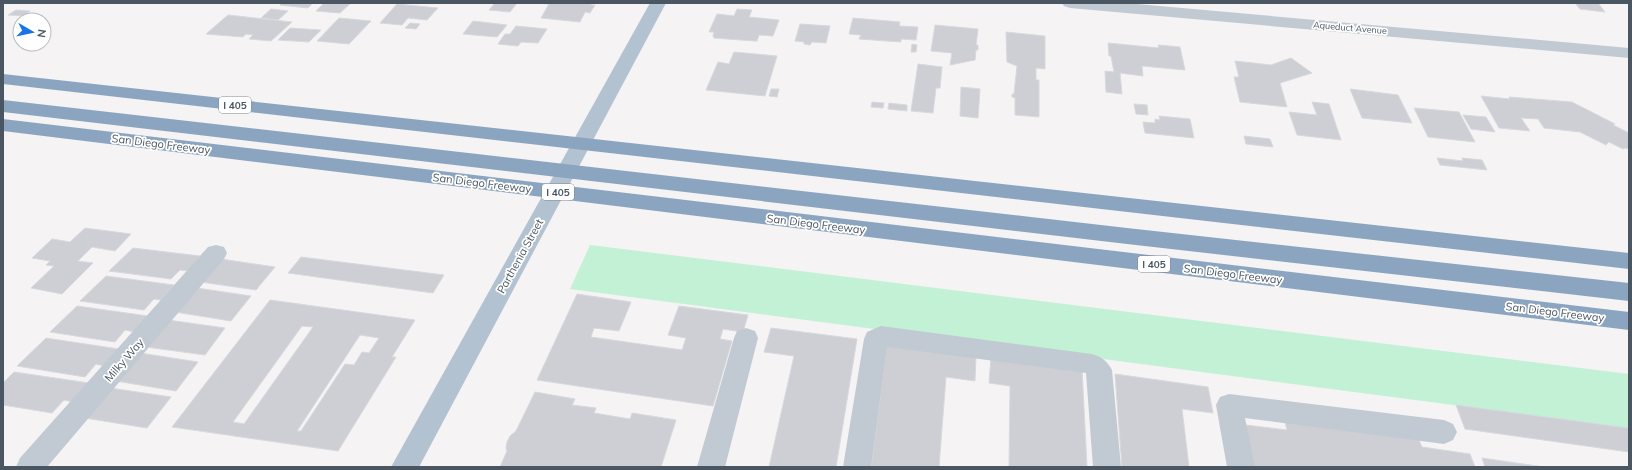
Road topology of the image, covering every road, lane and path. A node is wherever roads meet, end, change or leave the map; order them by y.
1 (658, 3) edge
2 (1070, 3) edge
3 (1629, 53) edge
4 (3, 79) edge
5 (3, 97) edge
6 (3, 106) edge
7 (3, 125) edge
8 (451, 153) junction
9 (691, 172) junction
10 (216, 253) dead end
11 (1629, 261) edge
12 (1629, 282) edge
13 (1629, 292) edge
14 (1629, 321) edge
15 (746, 338) dead end
16 (1444, 432) dead end
17 (30, 467) edge
18 (405, 467) edge
19 (711, 467) edge
20 (857, 467) edge
21 (1107, 467) edge
22 (1241, 467) edge

1 - 18 main road, Parthenia Street
2 - 3 street, Aqueduct Avenue
4 - 9 highway, I 405
5 - 8 highway
6 - 8 highway
7 - 14 highway, San Diego Freeway / I 405
8 - 9 highway
9 - 11 highway, I 405
9 - 12 highway
9 - 13 highway
10 - 17 street, Milky Way
15 - 19 street
16 - 22 street
20 - 21 street

